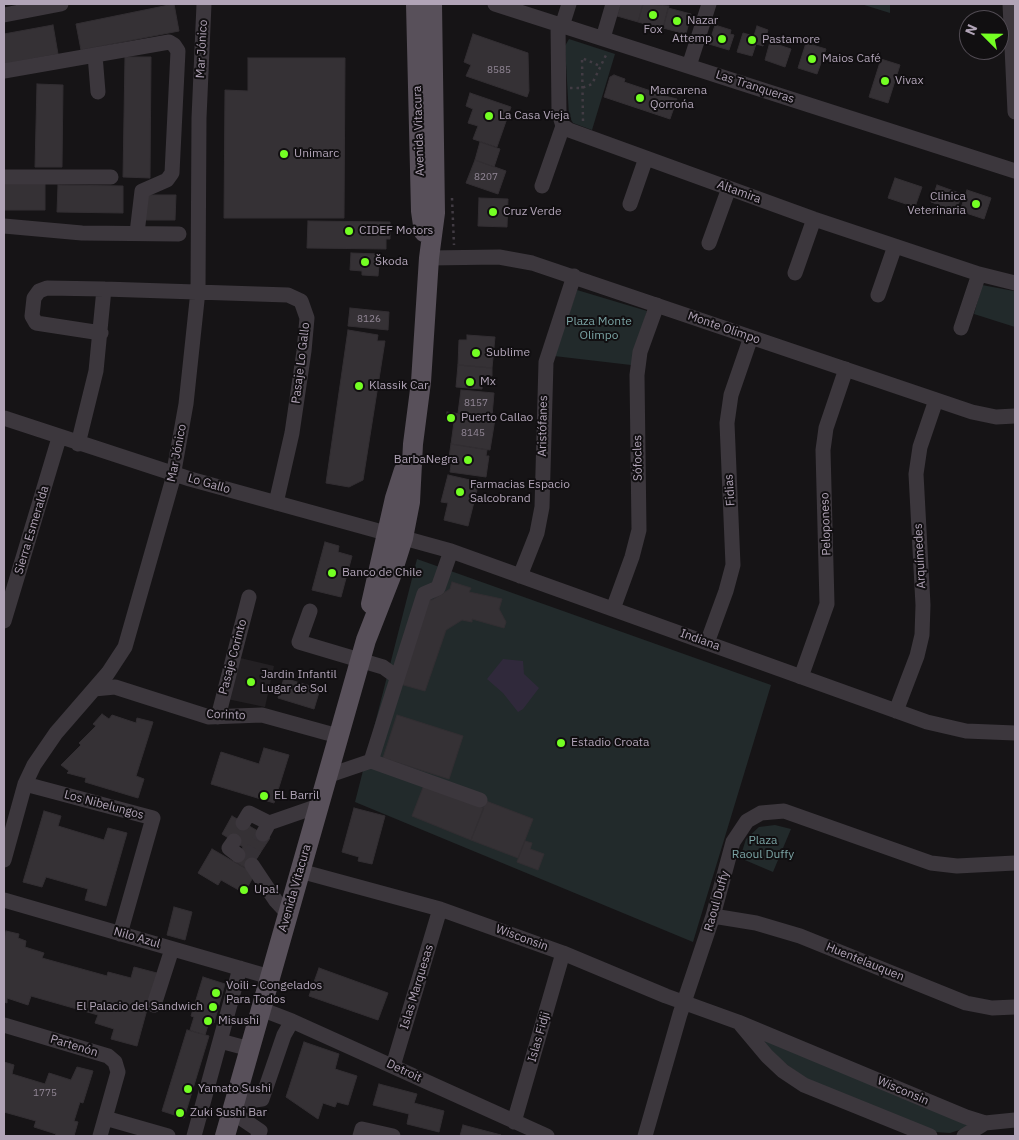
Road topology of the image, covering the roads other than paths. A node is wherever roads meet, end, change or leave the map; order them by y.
1 (62, 4) edge
2 (204, 4) edge
3 (416, 4) edge
4 (432, 4) edge
5 (495, 4) edge
6 (569, 4) edge
7 (613, 4) edge
8 (709, 4) edge
9 (1010, 4) edge
10 (4, 15) edge
11 (560, 25) junction
12 (603, 38) junction
13 (202, 49) junction
14 (178, 50) junction
15 (95, 55) junction
16 (689, 66) junction
17 (4, 72) edge
18 (98, 92) dead end
19 (1015, 112) edge
20 (563, 126) junction
21 (646, 158) junction
22 (1015, 171) edge
23 (4, 177) edge
24 (111, 177) dead end
25 (542, 186) dead end
26 (729, 188) junction
27 (630, 204) dead end
28 (814, 219) junction
29 (4, 226) edge
30 (137, 233) junction
31 (178, 234) dead end
32 (709, 243) dead end
33 (895, 246) junction
34 (429, 258) junction
35 (795, 273) dead end
36 (979, 274) junction
37 (574, 276) junction
38 (1015, 283) edge
39 (104, 289) junction
40 (198, 291) junction
41 (878, 295) dead end
42 (657, 305) junction
43 (961, 328) dead end
44 (101, 333) junction
45 (751, 337) junction
46 (846, 370) junction
47 (936, 400) junction
48 (1015, 416) edge
49 (4, 418) edge
50 (59, 438) junction
51 (78, 444) junction
52 (173, 473) junction
53 (276, 503) junction
54 (395, 536) junction
55 (451, 551) junction
56 (520, 576) junction
57 (249, 597) dead end
58 (613, 609) junction
59 (310, 611) dead end
60 (4, 621) edge
61 (707, 643) junction
62 (363, 650) junction
63 (108, 672) junction
64 (397, 677) junction
65 (801, 677) junction
66 (115, 687) junction
67 (94, 689) junction
68 (896, 711) junction
69 (218, 717) junction
70 (1015, 733) edge
71 (338, 736) junction
72 (371, 761) junction
73 (327, 776) junction
74 (26, 784) junction
75 (480, 800) dead end
76 (318, 806) junction
77 (244, 823) dead end
78 (4, 860) edge
79 (1015, 863) edge
80 (253, 866) dead end
81 (300, 871) junction
82 (4, 900) edge
83 (440, 909) junction
84 (288, 914) junction
85 (713, 916) junction
86 (120, 934) junction
87 (172, 949) junction
88 (563, 953) junction
89 (240, 968) junction
90 (270, 977) junction
91 (684, 1003) junction
92 (154, 1005) dead end
93 (1015, 1007) edge
94 (261, 1009) junction
95 (292, 1021) junction
96 (738, 1022) junction
97 (4, 1025) edge
98 (220, 1041) junction
99 (250, 1049) junction
100 (393, 1066) junction
101 (233, 1107) junction
102 (105, 1118) junction
103 (1015, 1120) edge
104 (514, 1122) junction
105 (985, 1123) junction
106 (259, 1134) edge
107 (649, 1135) edge
108 (100, 1136) edge
109 (168, 1136) edge
110 (194, 1136) edge
111 (225, 1136) edge
112 (360, 1136) edge
113 (393, 1136) edge
114 (547, 1136) edge
115 (930, 1136) edge
116 (964, 1136) edge

1 - 10 street
2 - 13 street, Mar Jónico
3 - 34 main road, Avenida Vitacura
4 - 34 main road, Avenida Vitacura
5 - 11 street, Las Tranqueras
6 - 11 street
7 - 12 street
8 - 16 street
9 - 19 street
11 - 12 street, Las Tranqueras
11 - 20 street
12 - 16 street, Las Tranqueras
13 - 14 street
13 - 40 street, Mar Jónico
14 - 15 street
14 - 30 street
15 - 17 street
15 - 18 street
16 - 22 street, Las Tranqueras
20 - 21 street, Altamira
20 - 25 street
21 - 26 street, Altamira
21 - 27 street
23 - 24 street
26 - 28 street, Altamira
26 - 32 street
28 - 33 street, Altamira
28 - 35 street
29 - 30 street
30 - 31 street
33 - 36 street, Altamira
33 - 41 street
34 - 37 street, Monte Olimpo
34 - 54 main road, Avenida Vitacura
36 - 38 street, Altamira
36 - 43 street
37 - 42 street, Monte Olimpo
37 - 56 street, Aristófanes
39 - 40 street, Pasaje Lo Gallo
39 - 44 street
39 - 44 street, Pasaje Lo Gallo
40 - 52 street, Mar Jónico
40 - 53 street, Pasaje Lo Gallo
42 - 45 street, Monte Olimpo
42 - 58 street, Sófocles
44 - 51 street
45 - 46 street, Monte Olimpo
45 - 61 street, Fidias
46 - 47 street, Monte Olimpo
46 - 65 street, Peloponeso
47 - 48 street, Monte Olimpo
47 - 68 street, Arquímedes
49 - 50 street, Lo Gallo
50 - 51 street, Lo Gallo
50 - 60 street, Sierra Esmeralda
51 - 52 street, Lo Gallo
52 - 53 street, Lo Gallo
52 - 63 street, Mar Jónico
53 - 54 street, Lo Gallo
54 - 55 street, Indiana
54 - 62 main road, Avenida Vitacura
55 - 56 street, Indiana
55 - 64 street
56 - 58 street, Indiana
57 - 69 street, Pasaje Corinto
58 - 61 street, Indiana
59 - 62 street
61 - 65 street, Indiana
62 - 64 street
62 - 71 main road, Avenida Vitacura
63 - 66 street
63 - 67 street, Mar Jónico
64 - 72 street
65 - 68 street, Indiana
66 - 67 street, Corinto
66 - 69 street, Corinto
67 - 74 street, Mar Jónico
68 - 70 street, Indiana
69 - 71 street, Corinto
71 - 73 main road, Avenida Vitacura
72 - 73 street
72 - 75 street
73 - 76 main road, Avenida Vitacura
74 - 78 street, Mar Jónico
74 - 86 street, Los Nibelungos
76 - 77 street
76 - 81 main road, Avenida Vitacura
79 - 85 street, Raoul Duffy
80 - 84 street
81 - 83 street, Wisconsin
81 - 84 main road, Avenida Vitacura
82 - 86 street, Nilo Azul
83 - 88 street, Wisconsin
83 - 100 street, Islas Marquesas
84 - 90 main road, Avenida Vitacura
85 - 91 street, Raoul Duffy
85 - 93 street, Huentelauquen
86 - 87 street, Nilo Azul
87 - 89 street, Nilo Azul
87 - 92 street
88 - 91 street, Wisconsin
88 - 104 street, Islas Fidji
89 - 90 street, Nilo Azul
89 - 98 street
90 - 94 main road, Avenida Vitacura
91 - 96 street, Wisconsin
91 - 107 street, Raoul Duffy
94 - 95 street, Detroit
94 - 99 main road, Avenida Vitacura
95 - 100 street, Detroit
95 - 101 street
96 - 105 street, Wisconsin
96 - 115 street
97 - 102 street, Partenón
98 - 99 street
98 - 110 street
99 - 101 main road, Avenida Vitacura
100 - 104 street, Detroit
101 - 106 street
101 - 111 main road, Avenida Vitacura
102 - 108 street, Partenón
102 - 109 street
103 - 105 street, Wisconsin
104 - 114 street, Detroit
105 - 116 street, Wisconsin
112 - 113 street

